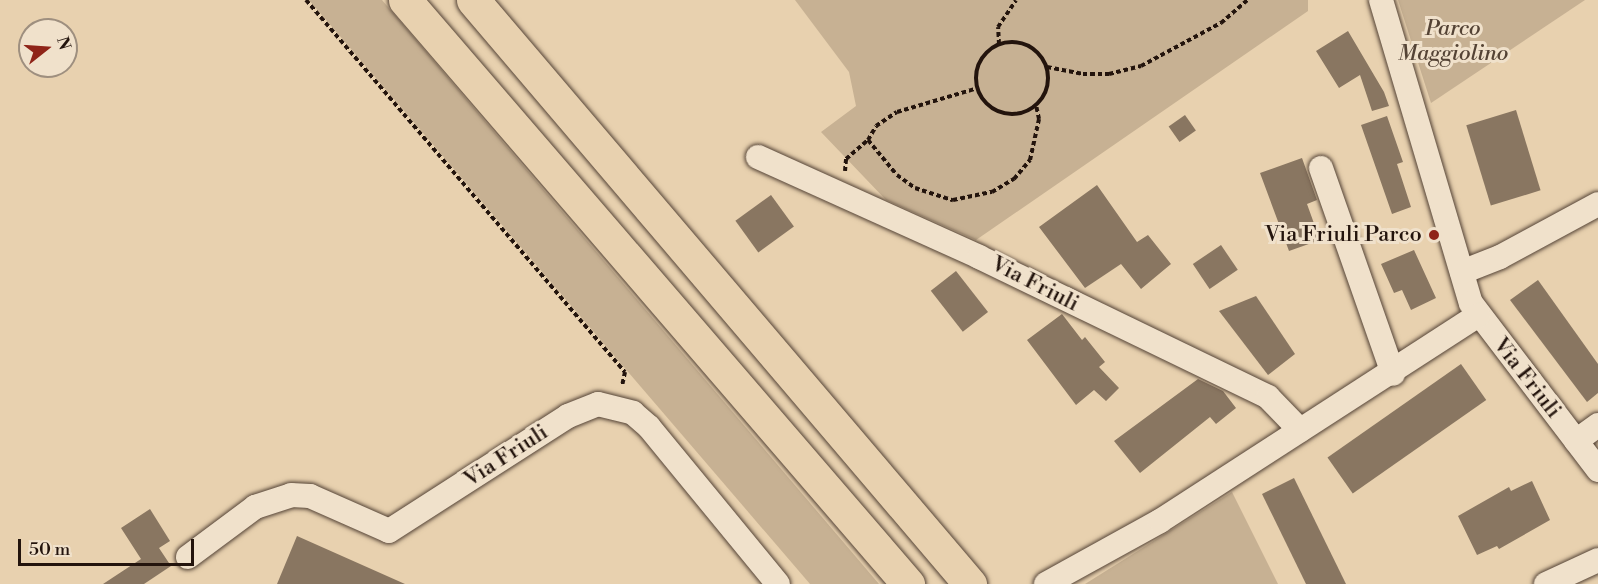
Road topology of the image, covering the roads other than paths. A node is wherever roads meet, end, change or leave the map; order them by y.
1 (405, 0) edge
2 (473, 0) edge
3 (1381, 0) edge
4 (758, 157) dead end
5 (1322, 168) dead end
6 (1598, 204) edge
7 (1462, 272) junction
8 (1478, 315) junction
9 (1393, 374) junction
10 (1598, 425) edge
11 (1300, 430) junction
12 (1576, 441) junction
13 (1598, 470) edge
14 (188, 557) dead end
15 (1598, 560) edge
16 (778, 584) edge
17 (908, 584) edge
18 (970, 584) edge
19 (1046, 584) edge
20 (1546, 584) edge

1 - 17 highway
2 - 18 highway
3 - 7 street, Via Friuli
4 - 11 street, Via Friuli
5 - 9 street
6 - 7 street
7 - 8 street, Via Friuli
8 - 9 street, Via Friuli
8 - 12 street, Via Friuli
9 - 11 street, Via Friuli
10 - 12 street, Via Friuli
11 - 19 street, Via Friuli
12 - 13 street, Via Friuli
14 - 16 street, Via Friuli
15 - 20 street

